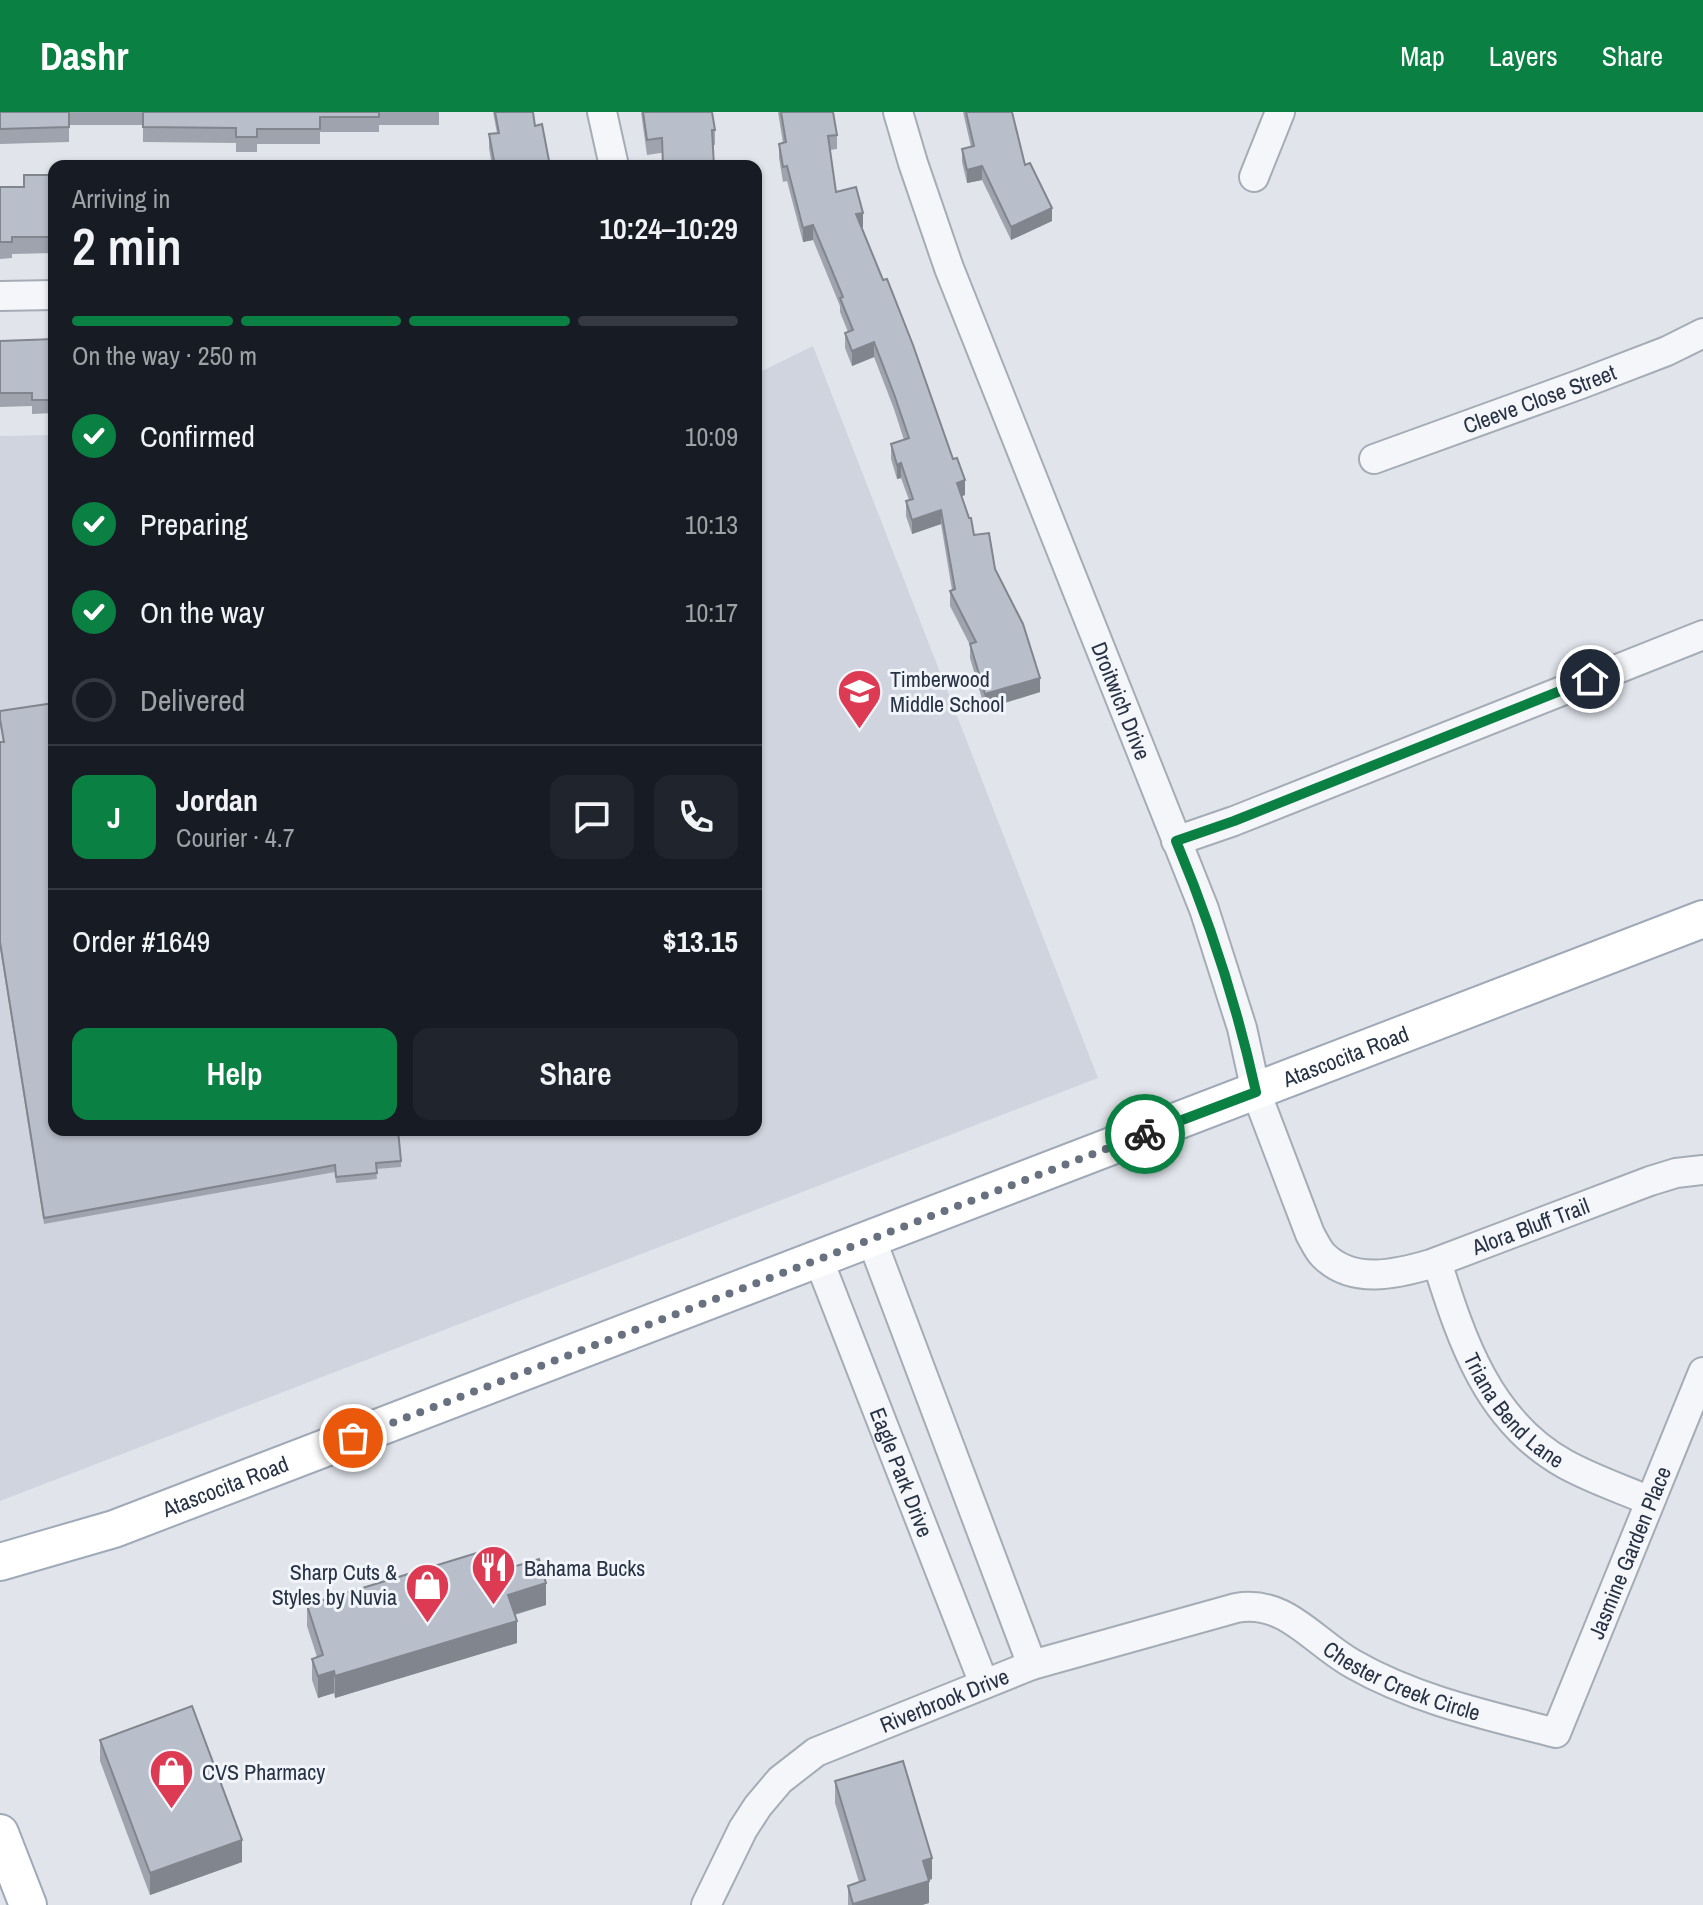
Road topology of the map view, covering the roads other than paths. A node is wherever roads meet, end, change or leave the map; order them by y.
1 (602, 112) edge
2 (898, 112) edge
3 (1280, 112) edge
4 (613, 160) edge
5 (1254, 177) dead end
6 (0, 296) edge
7 (46, 296) edge
8 (1703, 333) edge
9 (1374, 459) dead end
10 (1703, 635) edge
11 (1176, 841) junction
12 (1703, 919) edge
13 (1256, 1092) junction
14 (1703, 1170) edge
15 (871, 1238) junction
16 (818, 1258) junction
17 (1437, 1262) junction
18 (1358, 1273) joint
19 (1703, 1372) edge
20 (1650, 1501) junction
21 (0, 1562) edge
22 (1260, 1606) joint
23 (1032, 1665) junction
24 (984, 1684) junction
25 (1556, 1733) joint
26 (0, 1833) edge
27 (28, 1905) edge
28 (706, 1905) edge

1 - 4 street
2 - 11 street, Droitwich Drive
3 - 5 street
6 - 7 street
8 - 9 street, Cleeve Close Street
10 - 11 street
11 - 13 street, Droitwich Drive
12 - 13 main road, Atascocita Road
13 - 15 main road, Atascocita Road
13 - 18 street, Droitwich Drive
14 - 17 street, Alora Bluff Trail
15 - 16 main road, Atascocita Road
15 - 23 street
16 - 21 main road, Atascocita Road
16 - 24 street, Eagle Park Drive
17 - 18 street, Alora Bluff Trail
17 - 20 street, Triana Bend Lane
19 - 20 street, Jasmine Garden Place
20 - 25 street, Jasmine Garden Place
22 - 23 street, Riverbrook Drive
22 - 25 street, Chester Creek Circle
23 - 24 street, Riverbrook Drive
24 - 28 street, Riverbrook Drive
26 - 27 main road

